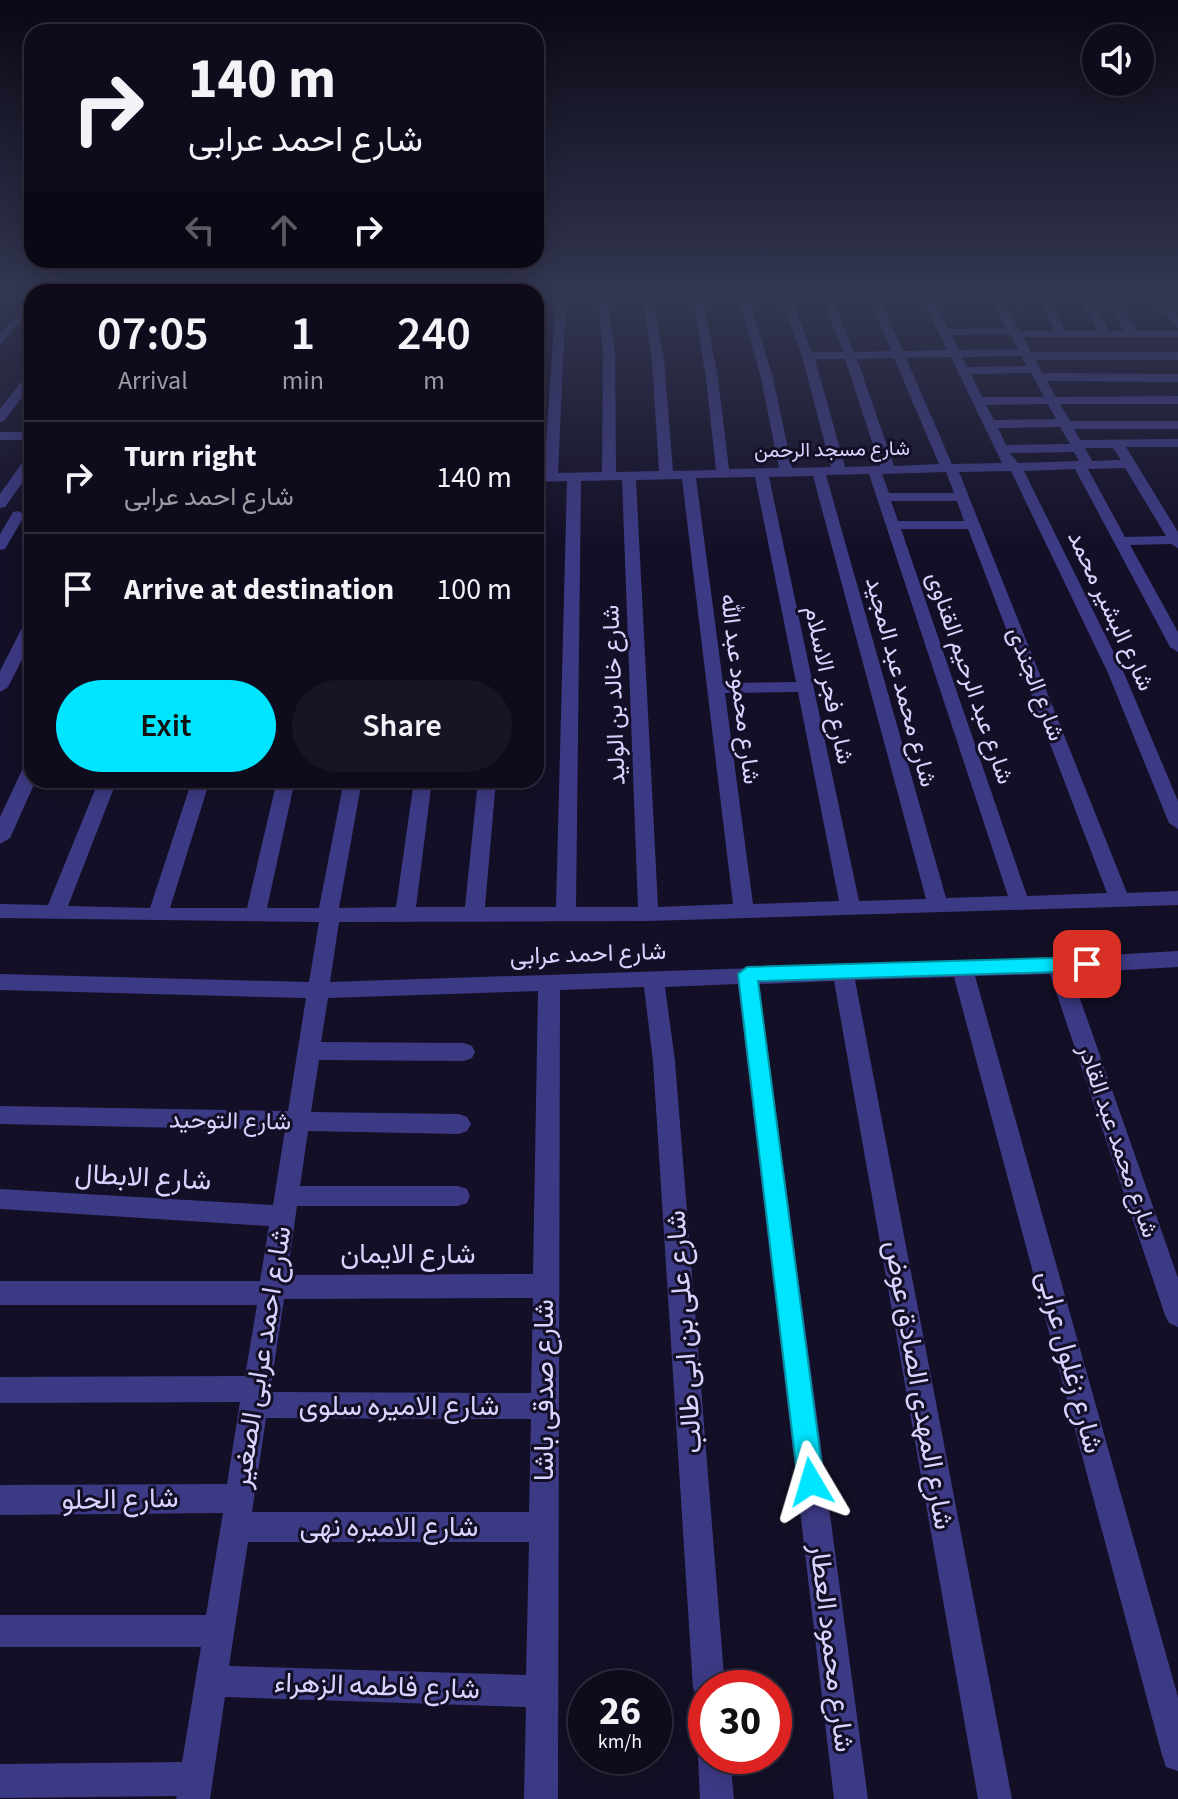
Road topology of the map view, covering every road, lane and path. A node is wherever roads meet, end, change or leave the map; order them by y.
1 (556, 379) edge
2 (609, 379) edge
3 (659, 379) edge
4 (712, 379) edge
5 (767, 379) edge
6 (814, 379) edge
7 (856, 379) edge
8 (909, 379) edge
9 (967, 379) edge
10 (1040, 379) edge
11 (24, 386) edge
12 (1052, 400) junction
13 (1178, 400) edge
14 (978, 401) junction
15 (0, 418) edge
16 (989, 424) junction
17 (1065, 424) junction
18 (1178, 425) edge
19 (0, 436) edge
20 (24, 436) edge
21 (1117, 443) junction
22 (1077, 446) junction
23 (1175, 447) edge
24 (1002, 449) junction
25 (1083, 464) junction
26 (1129, 464) junction
27 (1013, 466) junction
28 (949, 468) junction
29 (818, 470) junction
30 (839, 470) junction
31 (881, 470) junction
32 (24, 471) edge
33 (761, 471) junction
34 (786, 471) junction
35 (688, 472) junction
36 (723, 472) junction
37 (666, 473) junction
38 (629, 474) junction
39 (609, 475) junction
40 (544, 477) edge
41 (551, 477) junction
42 (574, 477) junction
43 (884, 497) junction
44 (963, 497) junction
45 (0, 504) edge
46 (0, 514) edge
47 (24, 515) edge
48 (24, 516) edge
49 (893, 525) junction
50 (974, 525) junction
51 (1120, 541) junction
52 (1177, 541) edge
53 (0, 546) edge
54 (24, 640) edge
55 (1178, 647) edge
56 (0, 687) edge
57 (805, 687) junction
58 (715, 688) junction
59 (24, 786) edge
60 (105, 788) edge
61 (198, 788) edge
62 (284, 788) edge
63 (352, 788) edge
64 (422, 788) edge
65 (486, 788) edge
66 (1178, 823) edge
67 (0, 838) edge
68 (1178, 898) edge
69 (1120, 900) junction
70 (1020, 903) junction
71 (938, 905) junction
72 (850, 908) junction
73 (0, 911) edge
74 (744, 911) junction
75 (55, 912) junction
76 (648, 914) junction
77 (158, 915) junction
78 (255, 915) junction
79 (329, 915) junction
80 (405, 915) junction
81 (474, 915) junction
82 (566, 915) junction
83 (1176, 964) edge
84 (1058, 966) junction
85 (962, 969) junction
86 (843, 971) junction
87 (747, 974) junction
88 (653, 977) junction
89 (549, 981) junction
90 (0, 982) edge
91 (320, 990) junction
92 (309, 1051) junction
93 (464, 1052) dead end
94 (0, 1115) edge
95 (298, 1122) junction
96 (459, 1124) dead end
97 (458, 1196) dead end
98 (0, 1199) edge
99 (284, 1206) junction
100 (545, 1286) junction
101 (271, 1290) junction
102 (0, 1293) edge
103 (1178, 1315) edge
104 (0, 1390) edge
105 (255, 1397) junction
106 (544, 1406) junction
107 (239, 1498) junction
108 (0, 1500) edge
109 (235, 1527) junction
110 (543, 1527) junction
111 (0, 1631) edge
112 (219, 1631) junction
113 (708, 1670) edge
114 (211, 1681) junction
115 (542, 1691) junction
116 (1178, 1755) edge
117 (715, 1774) edge
118 (0, 1781) edge
119 (194, 1789) edge
120 (541, 1799) edge
121 (717, 1799) edge
122 (851, 1799) edge
123 (995, 1799) edge

1 - 41 street
2 - 39 street
3 - 37 street
4 - 36 street
5 - 34 street
6 - 30 street
7 - 31 street, شارع عبد الرحيم القناوى
8 - 28 street, شارع الجندى
9 - 14 street, شارع البشير محمد
10 - 12 street
11 - 15 street
12 - 13 street
12 - 14 street
12 - 17 street
14 - 16 street, شارع البشير محمد
16 - 17 street
16 - 24 street, شارع البشير محمد
17 - 18 street
17 - 22 street
19 - 20 street
21 - 22 street
21 - 23 street
21 - 26 street
22 - 24 street
22 - 25 street
24 - 27 street, شارع البشير محمد
25 - 26 street, شارع مسجد الرحمن
25 - 27 street, شارع مسجد الرحمن
25 - 51 street
26 - 52 street
27 - 28 street, شارع مسجد الرحمن
27 - 66 street, شارع البشير محمد
28 - 31 street, شارع مسجد الرحمن
28 - 44 street, شارع الجندى
29 - 30 street, شارع مسجد الرحمن
29 - 34 street, شارع مسجد الرحمن
29 - 71 street, شارع محمد عبد المجيد
30 - 31 street, شارع مسجد الرحمن
31 - 43 street, شارع عبد الرحيم القناوى
32 - 45 street
33 - 34 street, شارع مسجد الرحمن
33 - 36 street, شارع مسجد الرحمن
33 - 57 street, شارع فجر الاسلام
35 - 36 street, شارع مسجد الرحمن
35 - 37 street, شارع مسجد الرحمن
35 - 58 street, شارع محمود عبد الله
37 - 38 street, شارع مسجد الرحمن
38 - 39 street, شارع مسجد الرحمن
38 - 76 street, شارع خالد بن الوليد
39 - 42 street, شارع مسجد الرحمن
40 - 41 street, شارع مسجد الرحمن
41 - 42 street, شارع مسجد الرحمن
42 - 82 street
43 - 44 street
43 - 49 street, شارع عبد الرحيم القناوى
44 - 50 street, شارع الجندى
46 - 47 street
48 - 53 street
49 - 50 street
49 - 70 street, شارع عبد الرحيم القناوى
50 - 69 street, شارع الجندى
51 - 52 street
51 - 55 street
54 - 56 street
57 - 58 street
57 - 72 street, شارع فجر الاسلام
58 - 74 street, شارع محمود عبد الله
59 - 67 street
60 - 75 street
61 - 77 street
62 - 78 street
63 - 79 street, شارع احمد عرابى الصغير
64 - 80 street
65 - 81 street
68 - 69 street, شارع احمد عرابى
69 - 70 street, شارع احمد عرابى
70 - 71 street, شارع احمد عرابى
71 - 72 street, شارع احمد عرابى
72 - 74 street, شارع احمد عرابى
73 - 75 street, شارع احمد عرابى
74 - 76 street, شارع احمد عرابى
75 - 77 street, شارع احمد عرابى
76 - 82 street, شارع احمد عرابى
77 - 78 street, شارع احمد عرابى
78 - 79 street, شارع احمد عرابى
79 - 80 street, شارع احمد عرابى
79 - 91 street, شارع احمد عرابى الصغير
80 - 81 street, شارع احمد عرابى
81 - 82 street, شارع احمد عرابى
83 - 84 street, شارع احمد عرابى
84 - 85 street, شارع احمد عرابى
84 - 103 street, شارع محمد عبد القادر
85 - 86 street, شارع احمد عرابى
85 - 116 street, شارع زغلول عرابى
86 - 87 street, شارع احمد عرابى
86 - 123 street, شارع المهدى الصادق عوض
87 - 88 street, شارع احمد عرابى
87 - 122 street, شارع محمود العطار
88 - 89 street, شارع احمد عرابى
88 - 113 street, شارع على بن ابى طالب
89 - 91 street, شارع احمد عرابى
89 - 100 street, شارع صدقى باشا
90 - 91 street, شارع احمد عرابى
91 - 92 street, شارع احمد عرابى الصغير
92 - 93 street
92 - 95 street, شارع احمد عرابى الصغير
94 - 95 street, شارع التوحيد
95 - 96 street, شارع التوحيد
95 - 99 street, شارع احمد عرابى الصغير
97 - 99 street, شارع الابطال
98 - 99 street, شارع الابطال
99 - 101 street, شارع احمد عرابى الصغير
100 - 101 street, شارع الايمان
100 - 106 street, شارع صدقى باشا
101 - 102 street, شارع الايمان
101 - 105 street, شارع احمد عرابى الصغير
104 - 105 street, شارع الاميره سلوى
105 - 106 street, شارع الاميره سلوى
105 - 107 street, شارع احمد عرابى الصغير
106 - 110 street, شارع صدقى باشا
107 - 108 street, شارع الحلو
107 - 109 street, شارع احمد عرابى الصغير
109 - 110 street, شارع الاميره نهى
109 - 112 street, شارع احمد عرابى الصغير
110 - 115 street, شارع صدقى باشا
111 - 112 street
112 - 114 street, شارع احمد عرابى الصغير
114 - 115 street, شارع فاطمه الزهراء
114 - 119 street, شارع احمد عرابى الصغير
115 - 120 street, شارع صدقى باشا
117 - 121 street
118 - 119 street

